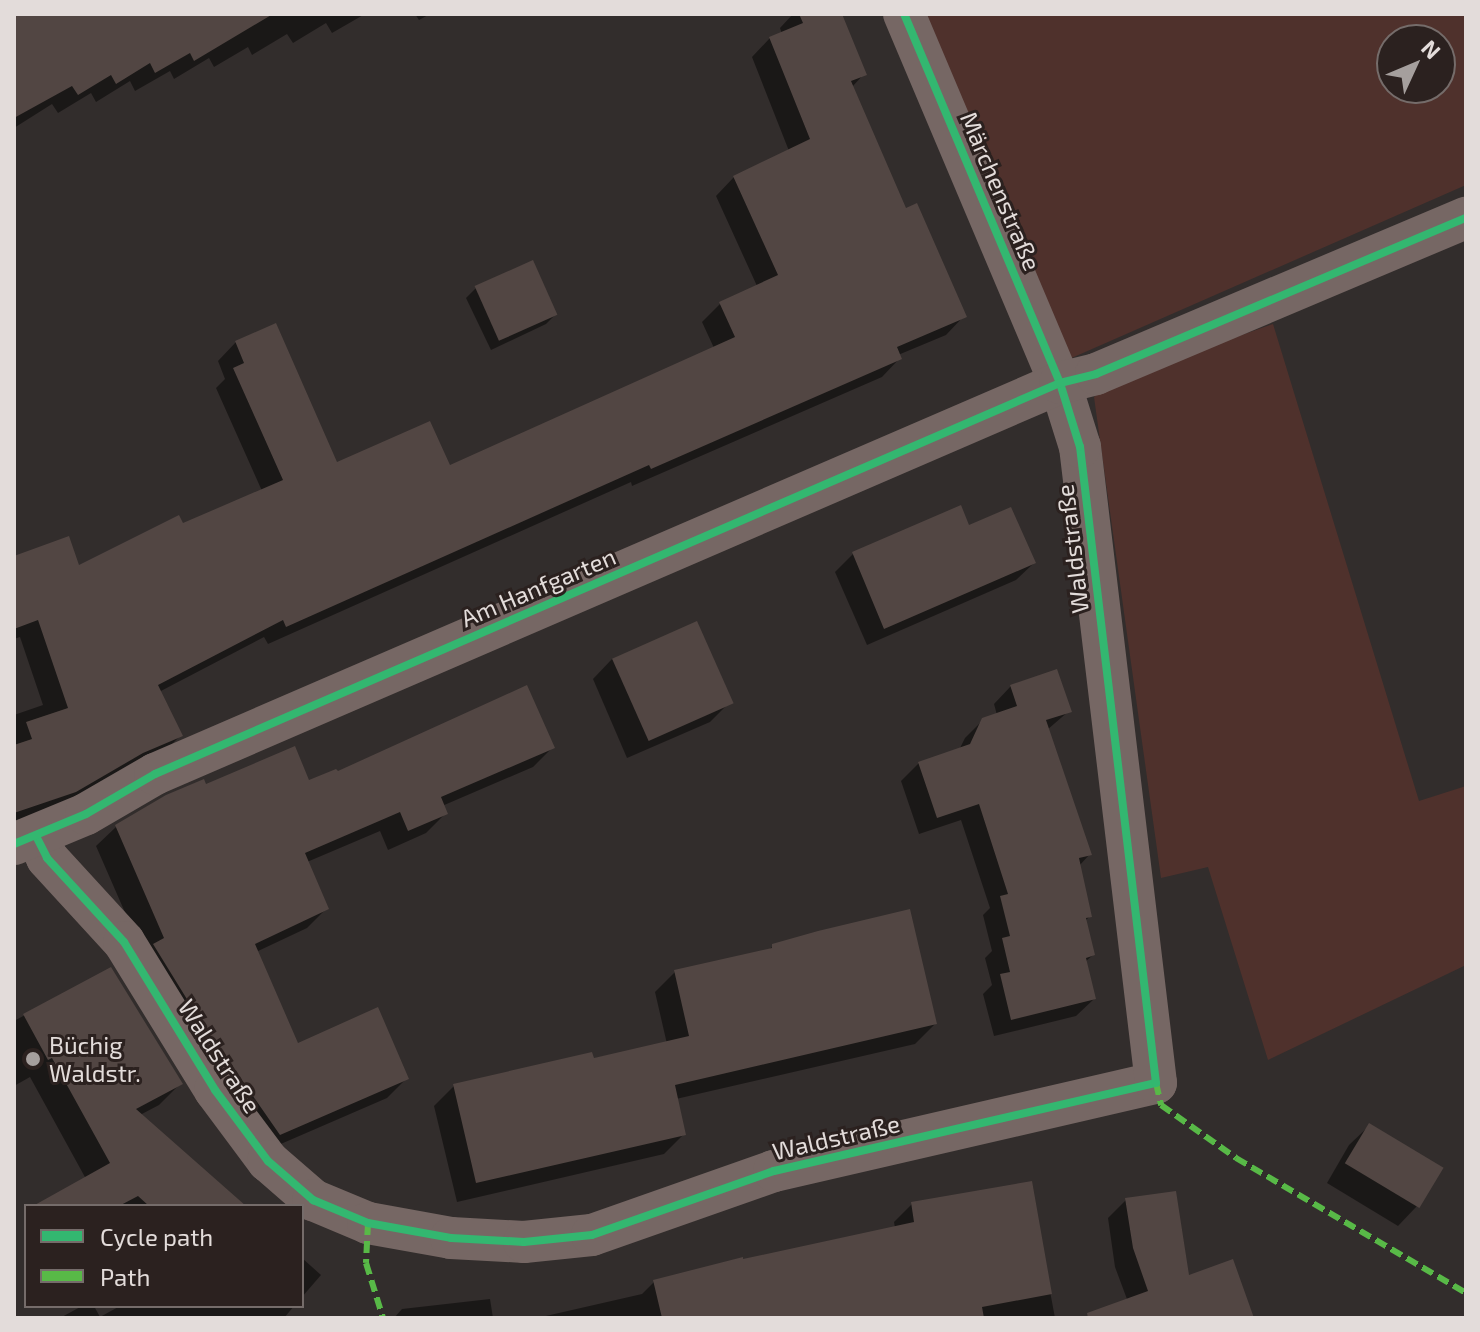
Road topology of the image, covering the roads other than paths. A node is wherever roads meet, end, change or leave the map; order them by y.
1 (904, 14) edge
2 (1466, 218) edge
3 (1060, 383) junction
4 (25, 840) edge

1 - 3 street, Märchenstraße
2 - 3 street, Am Hanfgarten
3 - 4 street, Am Hanfgarten
3 - 4 street, Waldstraße

